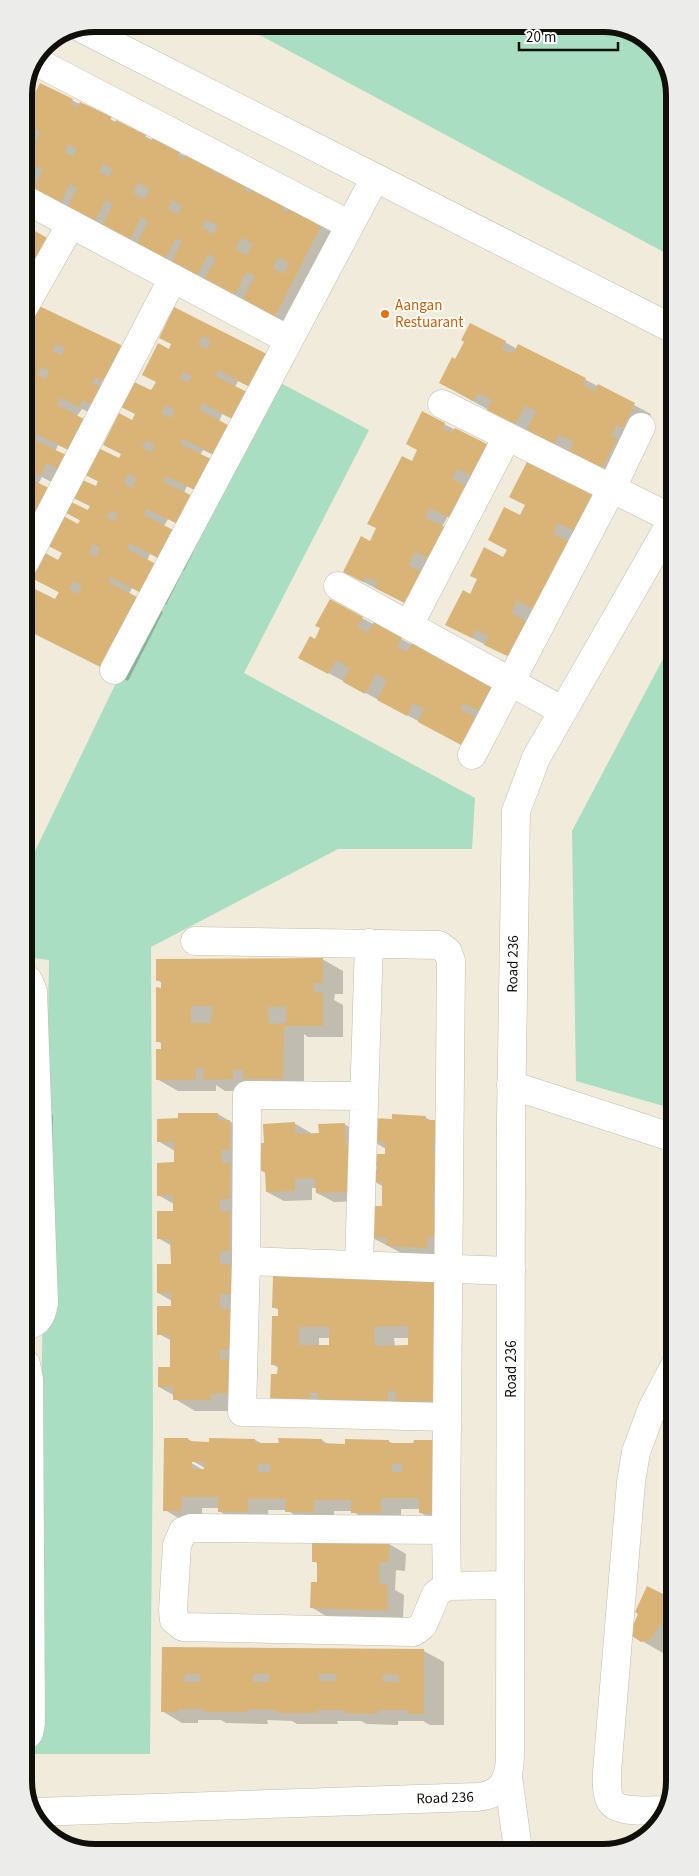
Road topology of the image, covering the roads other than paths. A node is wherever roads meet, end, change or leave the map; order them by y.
1 (91, 33) edge
2 (41, 64) edge
3 (375, 178) junction
4 (33, 204) edge
5 (71, 224) junction
6 (350, 225) junction
7 (173, 278) junction
8 (33, 291) edge
9 (666, 325) edge
10 (289, 340) junction
11 (442, 404) dead end
12 (641, 427) dead end
13 (507, 436) junction
14 (612, 488) junction
15 (666, 515) edge
16 (666, 531) edge
17 (33, 545) edge
18 (338, 586) dead end
19 (409, 625) junction
20 (114, 670) dead end
21 (511, 682) junction
22 (563, 711) junction
23 (472, 754) dead end
24 (195, 940) dead end
25 (368, 943) junction
26 (32, 990) edge
27 (32, 1013) edge
28 (511, 1085) junction
29 (32, 1096) edge
30 (364, 1096) junction
31 (666, 1135) edge
32 (246, 1261) junction
33 (359, 1264) junction
34 (449, 1268) junction
35 (511, 1271) junction
36 (32, 1324) edge
37 (666, 1382) edge
38 (447, 1417) junction
39 (446, 1530) junction
40 (510, 1585) junction
41 (447, 1586) junction
42 (508, 1776) junction
43 (659, 1810) edge
44 (41, 1812) edge
45 (521, 1844) edge

1 - 3 street
2 - 6 street
3 - 6 street
3 - 9 street
4 - 5 street
5 - 7 street
5 - 8 street
6 - 10 street
7 - 10 street
7 - 17 street
10 - 20 street
11 - 13 street
12 - 14 street
13 - 14 street
13 - 19 street
14 - 15 street
14 - 21 street
16 - 22 street, Road 236
18 - 19 street
19 - 21 street
21 - 22 street
21 - 23 street
22 - 28 street, Road 236
24 - 25 street
25 - 30 street
25 - 34 street
26 - 27 street
28 - 31 street
28 - 35 street, Road 236
29 - 36 street
30 - 32 street
30 - 33 street
32 - 33 street
32 - 38 street
33 - 34 street
34 - 35 street
34 - 38 street
35 - 40 street, Road 236
37 - 43 street
38 - 39 street
39 - 41 street
39 - 41 street
40 - 41 street
40 - 42 street, Road 236
42 - 44 street, Road 236
42 - 45 street

